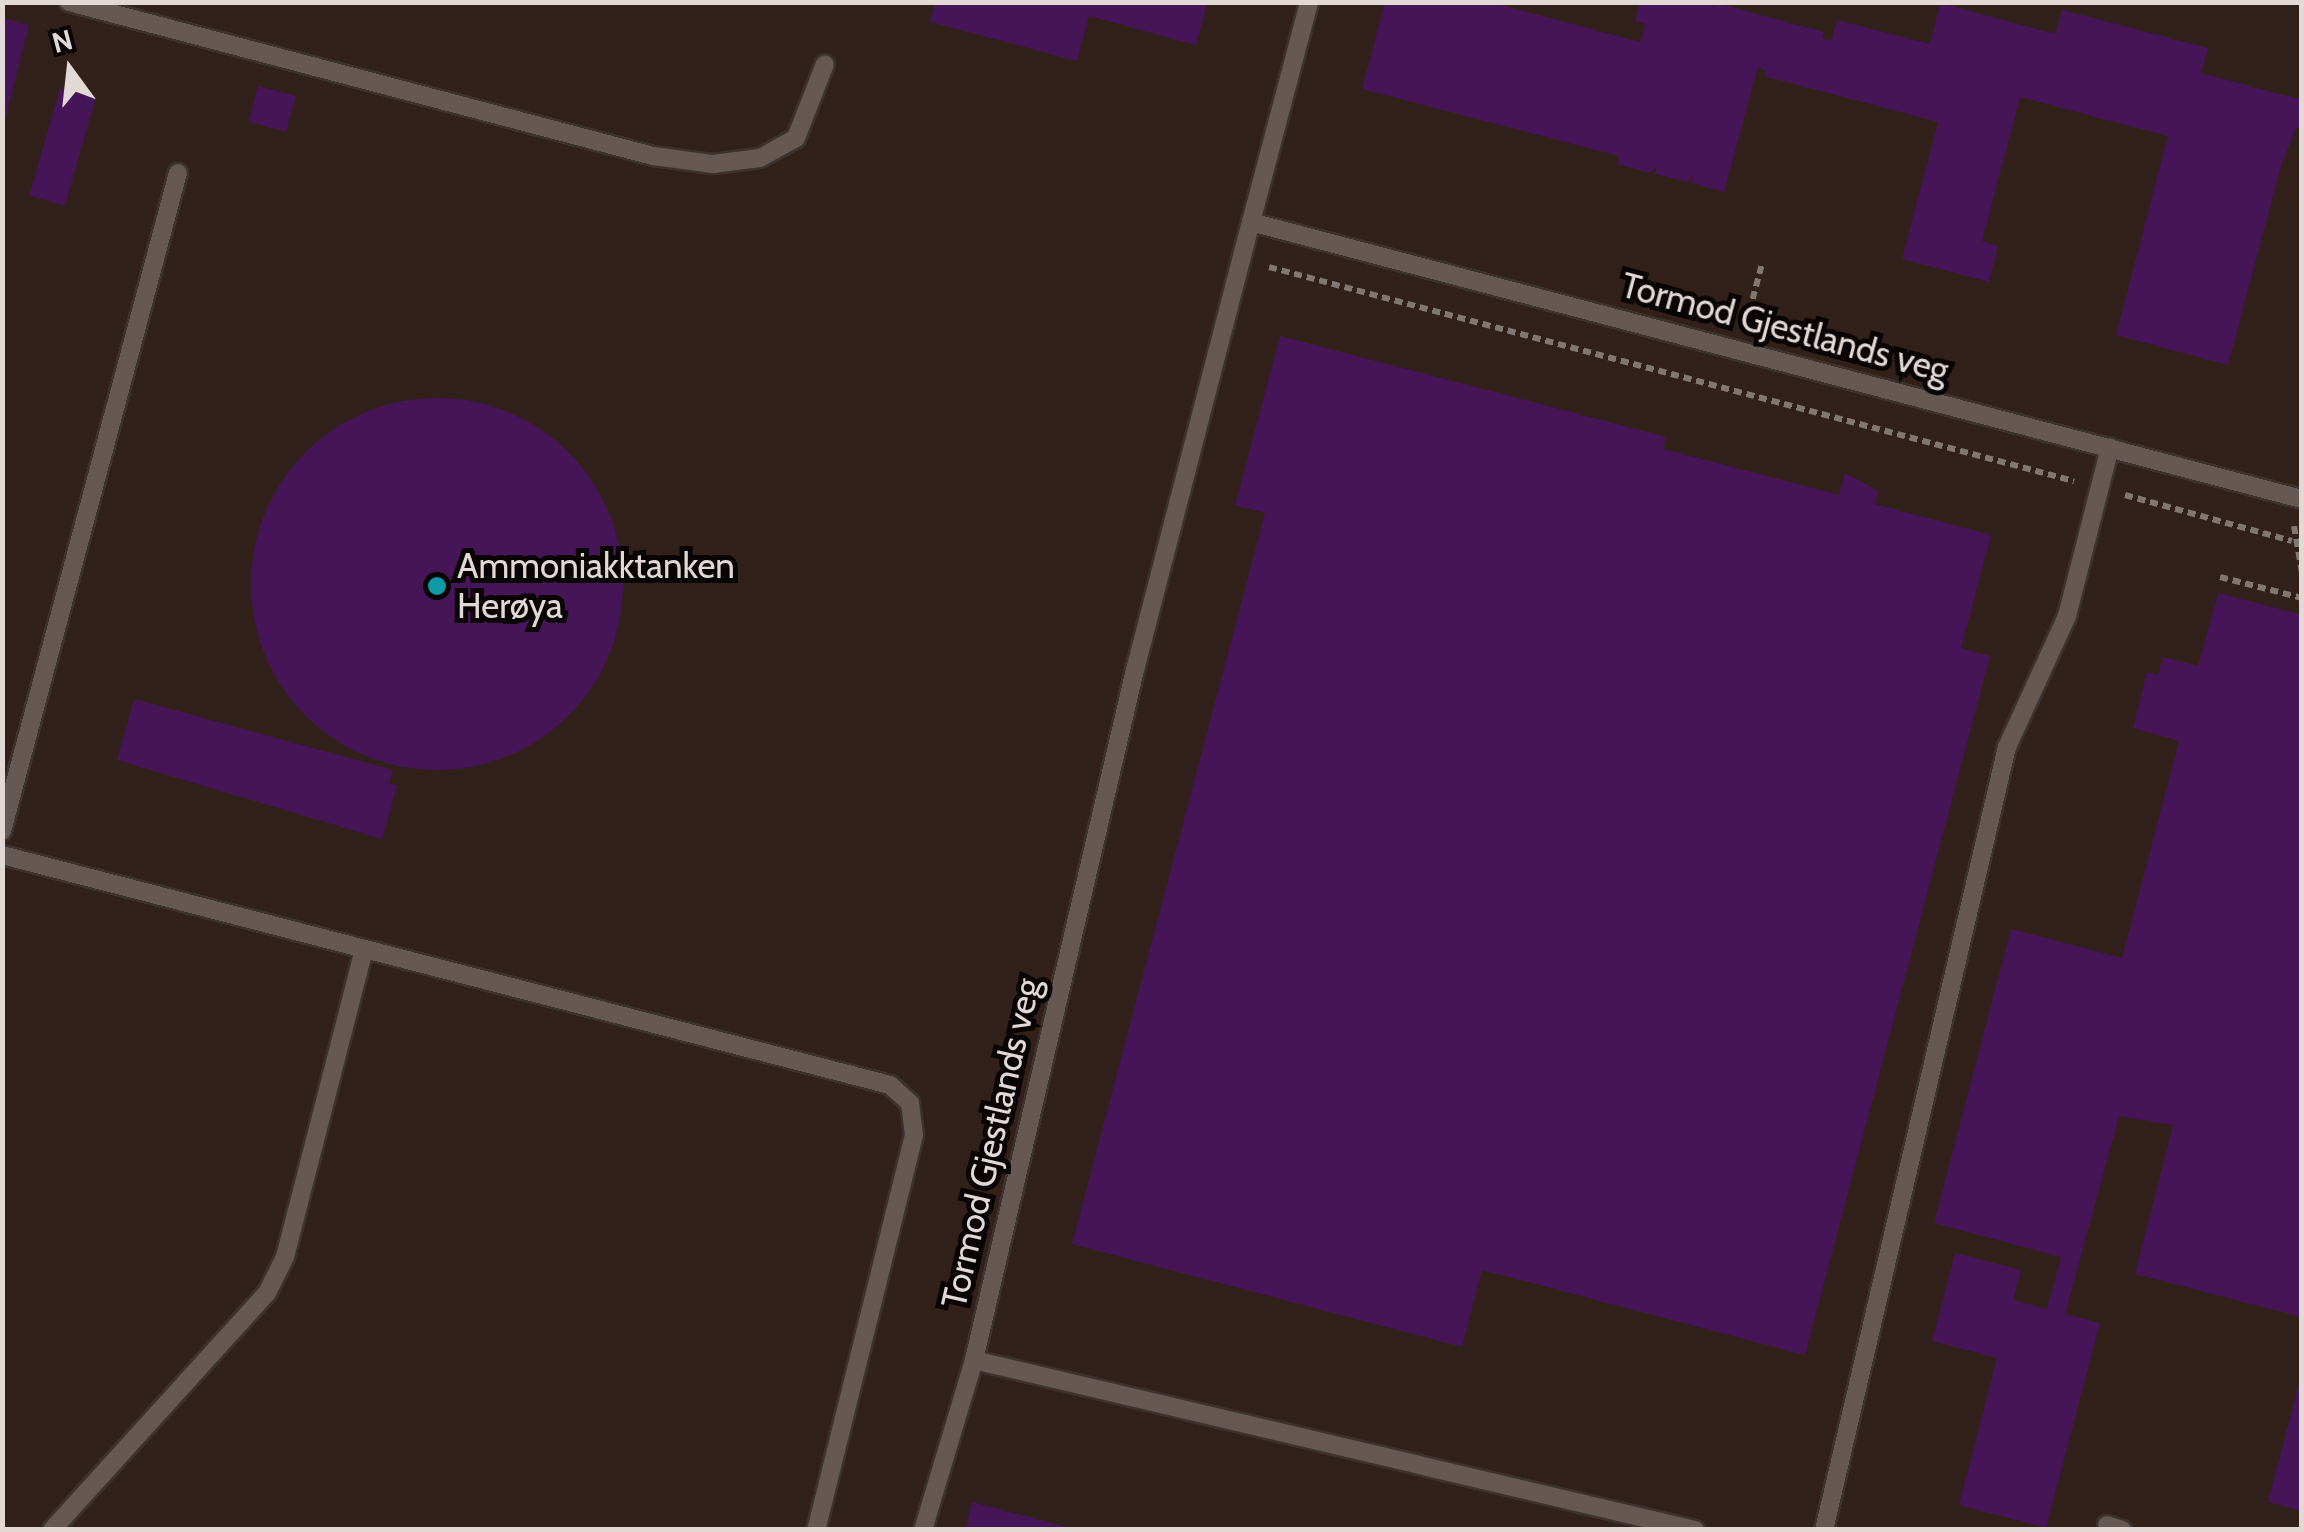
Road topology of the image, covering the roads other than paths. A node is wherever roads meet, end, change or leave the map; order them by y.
1 (69, 2) edge
2 (1309, 2) edge
3 (124, 10) edge
4 (825, 64) dead end
5 (178, 173) dead end
6 (1251, 222) junction
7 (2110, 447) junction
8 (2300, 499) edge
9 (2, 831) edge
10 (2, 855) edge
11 (364, 950) junction
12 (974, 1360) junction
13 (52, 1530) edge
14 (816, 1530) edge
15 (923, 1530) edge
16 (1695, 1530) edge
17 (1824, 1530) edge

1 - 3 lane
2 - 6 lane, Tormod Gjestlands veg
3 - 4 lane
5 - 9 lane
6 - 7 lane, Tormod Gjestlands veg
6 - 12 lane, Tormod Gjestlands veg
7 - 8 lane, Tormod Gjestlands veg
7 - 17 lane
10 - 11 lane
11 - 13 lane
11 - 14 lane
12 - 15 lane
12 - 16 lane, Tormod Gjestlands veg

